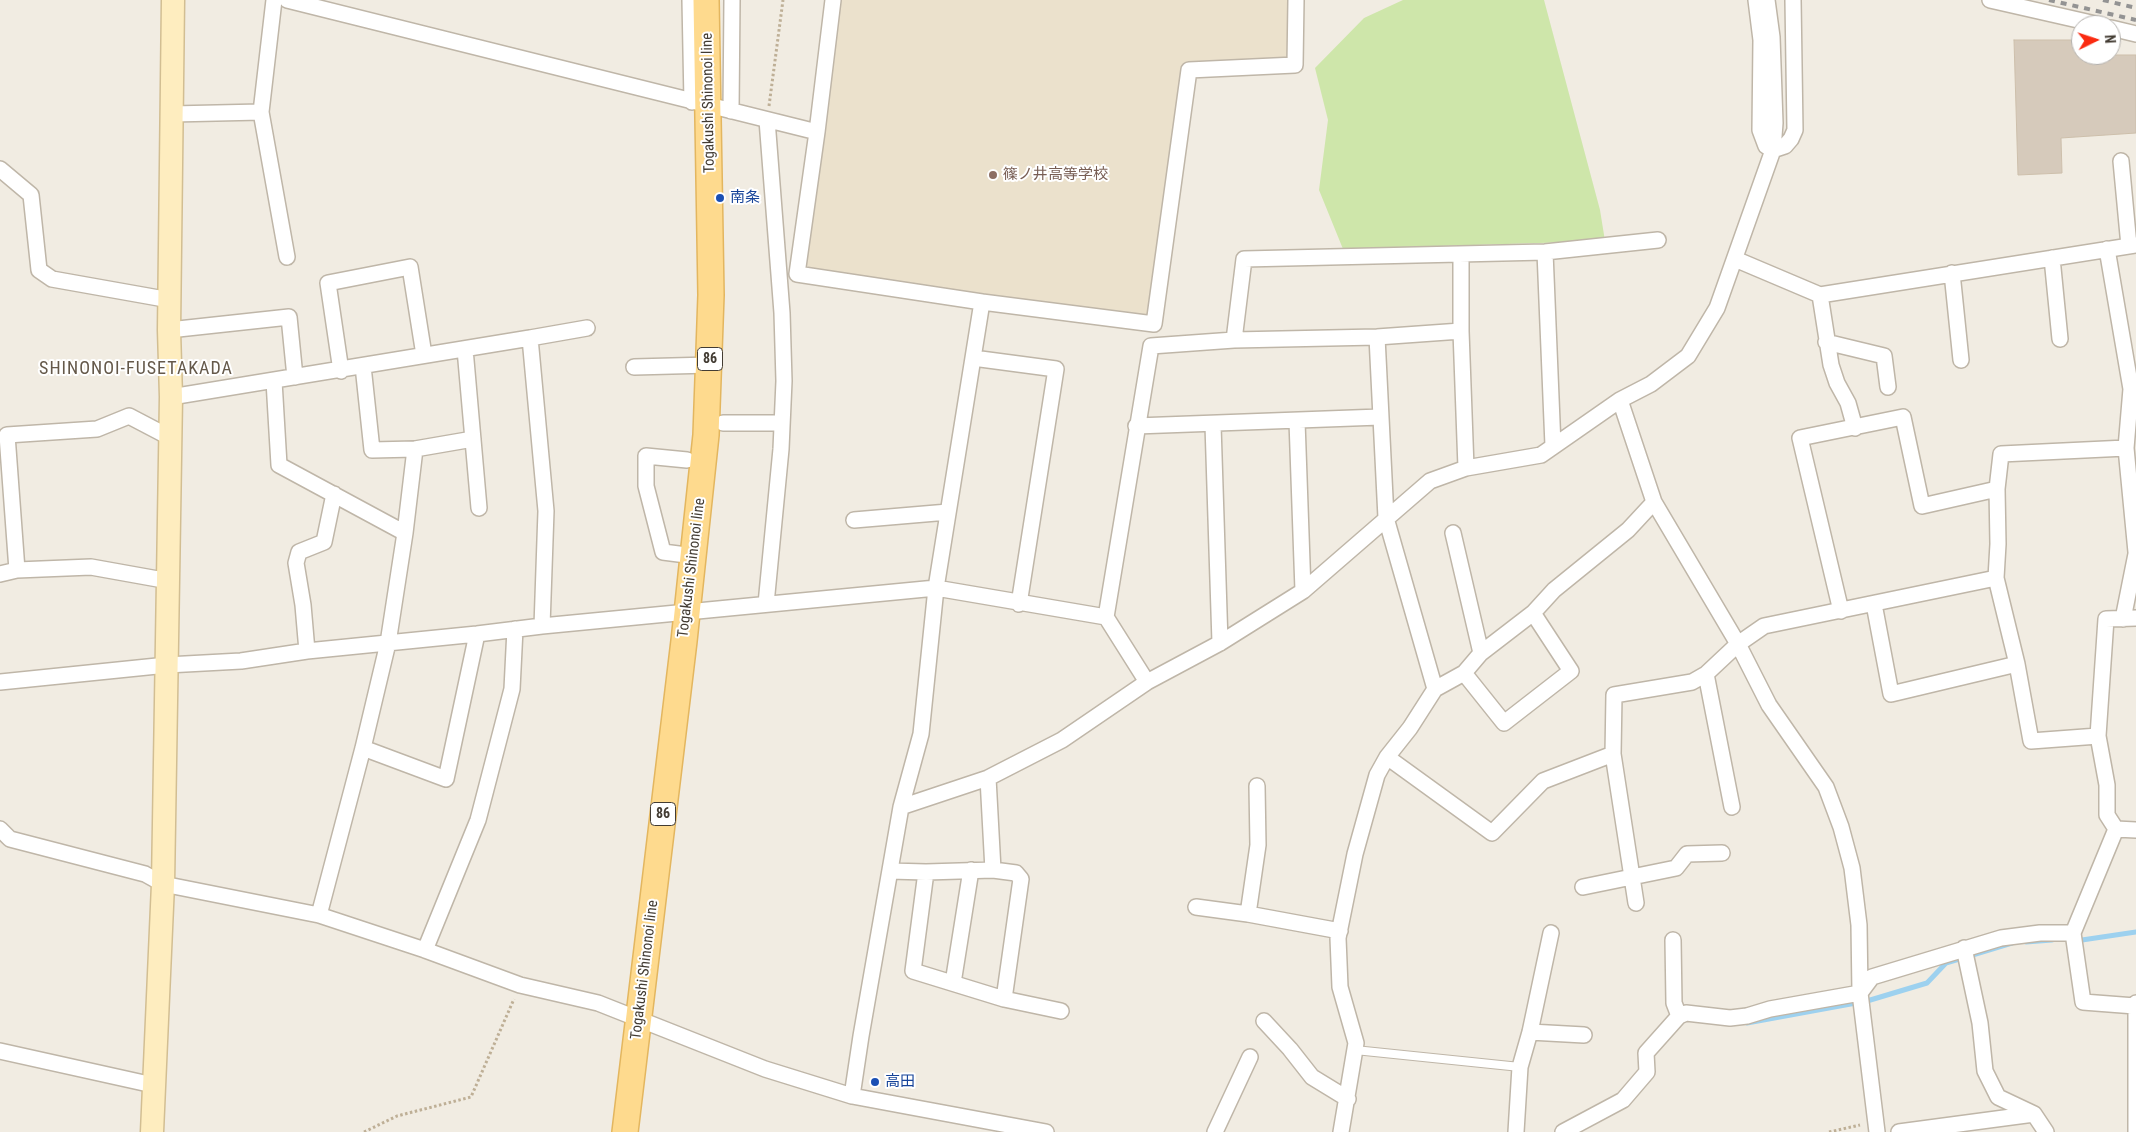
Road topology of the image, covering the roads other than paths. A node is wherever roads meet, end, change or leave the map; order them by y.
1 (173, 0) edge
2 (274, 0) edge
3 (287, 0) edge
4 (690, 0) edge
5 (706, 0) edge
6 (732, 0) edge
7 (833, 0) edge
8 (1296, 0) edge
9 (1756, 0) edge
10 (1767, 0) edge
11 (1793, 0) edge
12 (1990, 0) edge
13 (316, 3) edge
14 (2071, 18) edge
15 (2121, 30) edge
16 (2136, 34) edge
17 (710, 106) junction
18 (261, 112) junction
19 (172, 114) junction
20 (767, 120) junction
21 (817, 132) junction
22 (1773, 150) junction
23 (2121, 161) dead end
24 (0, 169) edge
25 (1658, 240) dead end
26 (2132, 245) edge
27 (2107, 249) junction
28 (1545, 252) junction
29 (1461, 255) junction
30 (287, 257) dead end
31 (1735, 258) junction
32 (2052, 258) junction
33 (1952, 273) junction
34 (797, 274) junction
35 (779, 276) junction
36 (1820, 295) junction
37 (170, 300) junction
38 (982, 302) junction
39 (587, 328) dead end
40 (169, 330) junction
41 (1461, 331) junction
42 (1376, 336) junction
43 (530, 338) junction
44 (2060, 339) dead end
45 (1234, 340) junction
46 (1826, 342) junction
47 (465, 349) junction
48 (424, 355) junction
49 (973, 358) junction
50 (1961, 360) dead end
51 (710, 365) junction
52 (363, 366) junction
53 (634, 367) dead end
54 (341, 371) junction
55 (296, 377) junction
56 (274, 381) junction
57 (1888, 387) dead end
58 (2134, 388) edge
59 (171, 397) junction
60 (1620, 400) junction
61 (1380, 417) junction
62 (1297, 421) junction
63 (723, 423) dead end
64 (782, 423) junction
65 (1213, 425) junction
66 (1136, 426) junction
67 (1855, 428) junction
68 (171, 438) junction
69 (473, 439) junction
70 (1553, 446) junction
71 (2126, 448) junction
72 (415, 449) junction
73 (687, 460) dead end
74 (1466, 468) junction
75 (2133, 488) edge
76 (1997, 489) junction
77 (334, 494) junction
78 (1654, 502) junction
79 (479, 508) dead end
80 (948, 512) junction
81 (1386, 518) junction
82 (854, 520) dead end
83 (405, 533) junction
84 (1453, 533) dead end
85 (2136, 553) edge
86 (694, 556) junction
87 (17, 570) junction
88 (0, 574) edge
89 (1996, 578) junction
90 (169, 581) junction
91 (936, 588) junction
92 (1303, 591) junction
93 (766, 604) junction
94 (1019, 604) junction
95 (1874, 604) junction
96 (687, 611) junction
97 (1841, 611) junction
98 (1532, 613) junction
99 (1106, 617) junction
100 (2130, 618) edge
101 (542, 626) junction
102 (515, 629) junction
103 (477, 634) junction
104 (388, 643) junction
105 (1220, 643) junction
106 (1738, 644) junction
107 (307, 651) junction
108 (1481, 653) junction
109 (2017, 664) junction
110 (167, 665) junction
111 (1464, 673) junction
112 (1706, 674) junction
113 (0, 682) edge
114 (1147, 682) junction
115 (1435, 688) junction
116 (2098, 736) junction
117 (363, 748) junction
118 (1613, 754) junction
119 (1387, 757) junction
120 (988, 778) junction
121 (1257, 786) dead end
122 (1732, 807) dead end
123 (902, 808) junction
124 (0, 829) edge
125 (2116, 829) junction
126 (2136, 830) edge
127 (1722, 853) dead end
128 (971, 870) junction
129 (992, 870) junction
130 (890, 871) junction
131 (926, 872) junction
132 (1632, 877) junction
133 (164, 884) junction
134 (1583, 887) dead end
135 (1636, 903) dead end
136 (1196, 907) dead end
137 (1248, 914) junction
138 (319, 915) junction
139 (1340, 931) junction
140 (1551, 933) dead end
141 (2072, 933) junction
142 (1673, 940) dead end
143 (424, 950) junction
144 (1965, 954) junction
145 (953, 983) junction
146 (1004, 999) junction
147 (1861, 1000) junction
148 (2135, 1005) edge
149 (1061, 1011) dead end
150 (1679, 1016) junction
151 (639, 1018) junction
152 (1264, 1021) dead end
153 (1530, 1032) junction
154 (1584, 1035) dead end
155 (1355, 1050) junction
156 (0, 1051) edge
157 (1250, 1057) dead end
158 (1520, 1067) junction
159 (153, 1085) junction
160 (852, 1096) junction
161 (1348, 1098) junction
162 (2034, 1114) junction
163 (1876, 1127) edge
164 (152, 1132) edge
165 (625, 1132) edge
166 (1046, 1132) edge
167 (1215, 1132) edge
168 (1341, 1132) edge
169 (1516, 1132) edge
170 (1563, 1132) edge
171 (1899, 1132) edge
172 (2046, 1132) edge
173 (2136, 1132) edge

1 - 19 street
2 - 18 street
3 - 13 street
4 - 17 street
5 - 17 main road, Togakushi Shinonoi line / 86
6 - 17 street
7 - 21 street
8 - 38 street
9 - 22 street
10 - 22 street
11 - 22 street
12 - 14 street
13 - 17 street
15 - 16 street
17 - 20 street
17 - 51 main road, Togakushi Shinonoi line / 86
18 - 19 street
18 - 30 street
19 - 37 street
20 - 21 street
20 - 35 street
21 - 34 street
22 - 31 street
23 - 26 street
24 - 37 street
25 - 28 street
26 - 27 street
27 - 32 street
27 - 58 street
28 - 29 street
28 - 70 street
29 - 41 street
29 - 45 street
31 - 36 street
31 - 60 street
32 - 33 street
32 - 44 street
33 - 36 street
33 - 50 street
34 - 35 street
34 - 38 street
35 - 64 street
36 - 46 street
37 - 40 street
38 - 49 street
39 - 43 street
40 - 55 street
40 - 59 street
41 - 42 street
41 - 74 street
42 - 45 street
42 - 61 street
43 - 47 street
43 - 101 street
45 - 66 street
46 - 57 street
46 - 67 street
47 - 48 street
47 - 69 street
48 - 52 street
48 - 54 street
49 - 80 street
49 - 94 street
51 - 53 street
51 - 86 main road, Togakushi Shinonoi line / 86
52 - 54 street
52 - 72 street
54 - 55 street
55 - 56 street
56 - 59 street
56 - 77 street
58 - 71 street
59 - 68 street
60 - 70 street
60 - 78 street
61 - 62 street
61 - 81 street
62 - 65 street
62 - 92 street
63 - 64 street
64 - 93 street
65 - 66 street
65 - 105 street
66 - 99 street
67 - 76 street
67 - 97 street
68 - 87 street
68 - 90 street
69 - 72 street
69 - 79 street
70 - 74 street
71 - 75 street
71 - 76 street
72 - 83 street
73 - 86 street
74 - 81 street
75 - 85 street
76 - 89 street
77 - 83 street
77 - 107 street
78 - 98 street
78 - 106 street
80 - 82 street
80 - 91 street
81 - 92 street
81 - 115 street
83 - 104 street
84 - 108 street
85 - 100 street
86 - 96 main road, Togakushi Shinonoi line / 86
87 - 88 street
87 - 90 street
89 - 95 street
89 - 109 street
90 - 110 street
91 - 93 street
91 - 94 street
91 - 123 street
92 - 105 street
93 - 96 street
94 - 99 street
95 - 97 street
95 - 109 street
96 - 101 street
96 - 151 main road, Togakushi Shinonoi line / 86
97 - 106 street
98 - 108 street
98 - 111 street
99 - 114 street
100 - 116 street
101 - 102 street
102 - 103 street
102 - 143 street
103 - 104 street
103 - 117 street
104 - 107 street
104 - 117 street
105 - 114 street
106 - 112 street
106 - 147 street
107 - 110 street
108 - 111 street
109 - 116 street
110 - 113 street
110 - 133 street
111 - 115 street
112 - 118 street
112 - 122 street
114 - 120 street
115 - 119 street
116 - 125 street
117 - 138 street
118 - 119 street
118 - 132 street
119 - 139 street
120 - 123 street
120 - 129 street
121 - 137 street
123 - 130 street
124 - 133 street
125 - 126 street
125 - 141 street
127 - 132 street
128 - 129 street
128 - 131 street
128 - 145 street
129 - 146 street
130 - 131 street
130 - 160 street
131 - 145 street
132 - 134 street
132 - 135 street
133 - 138 street
133 - 159 street
136 - 137 street
137 - 139 street
138 - 143 street
139 - 155 street
140 - 153 street
141 - 144 street
141 - 148 street
142 - 150 street
143 - 151 street
144 - 147 street
144 - 162 street
145 - 146 street
146 - 149 street
147 - 150 street
147 - 163 street
148 - 173 street
150 - 170 street
151 - 160 street
151 - 165 main road, Togakushi Shinonoi line / 86
152 - 161 street
153 - 154 street
153 - 158 street
155 - 158 lane
155 - 161 street
156 - 159 street
157 - 167 street
158 - 169 street
159 - 164 street
160 - 166 street
161 - 168 street
162 - 171 street
162 - 172 street

